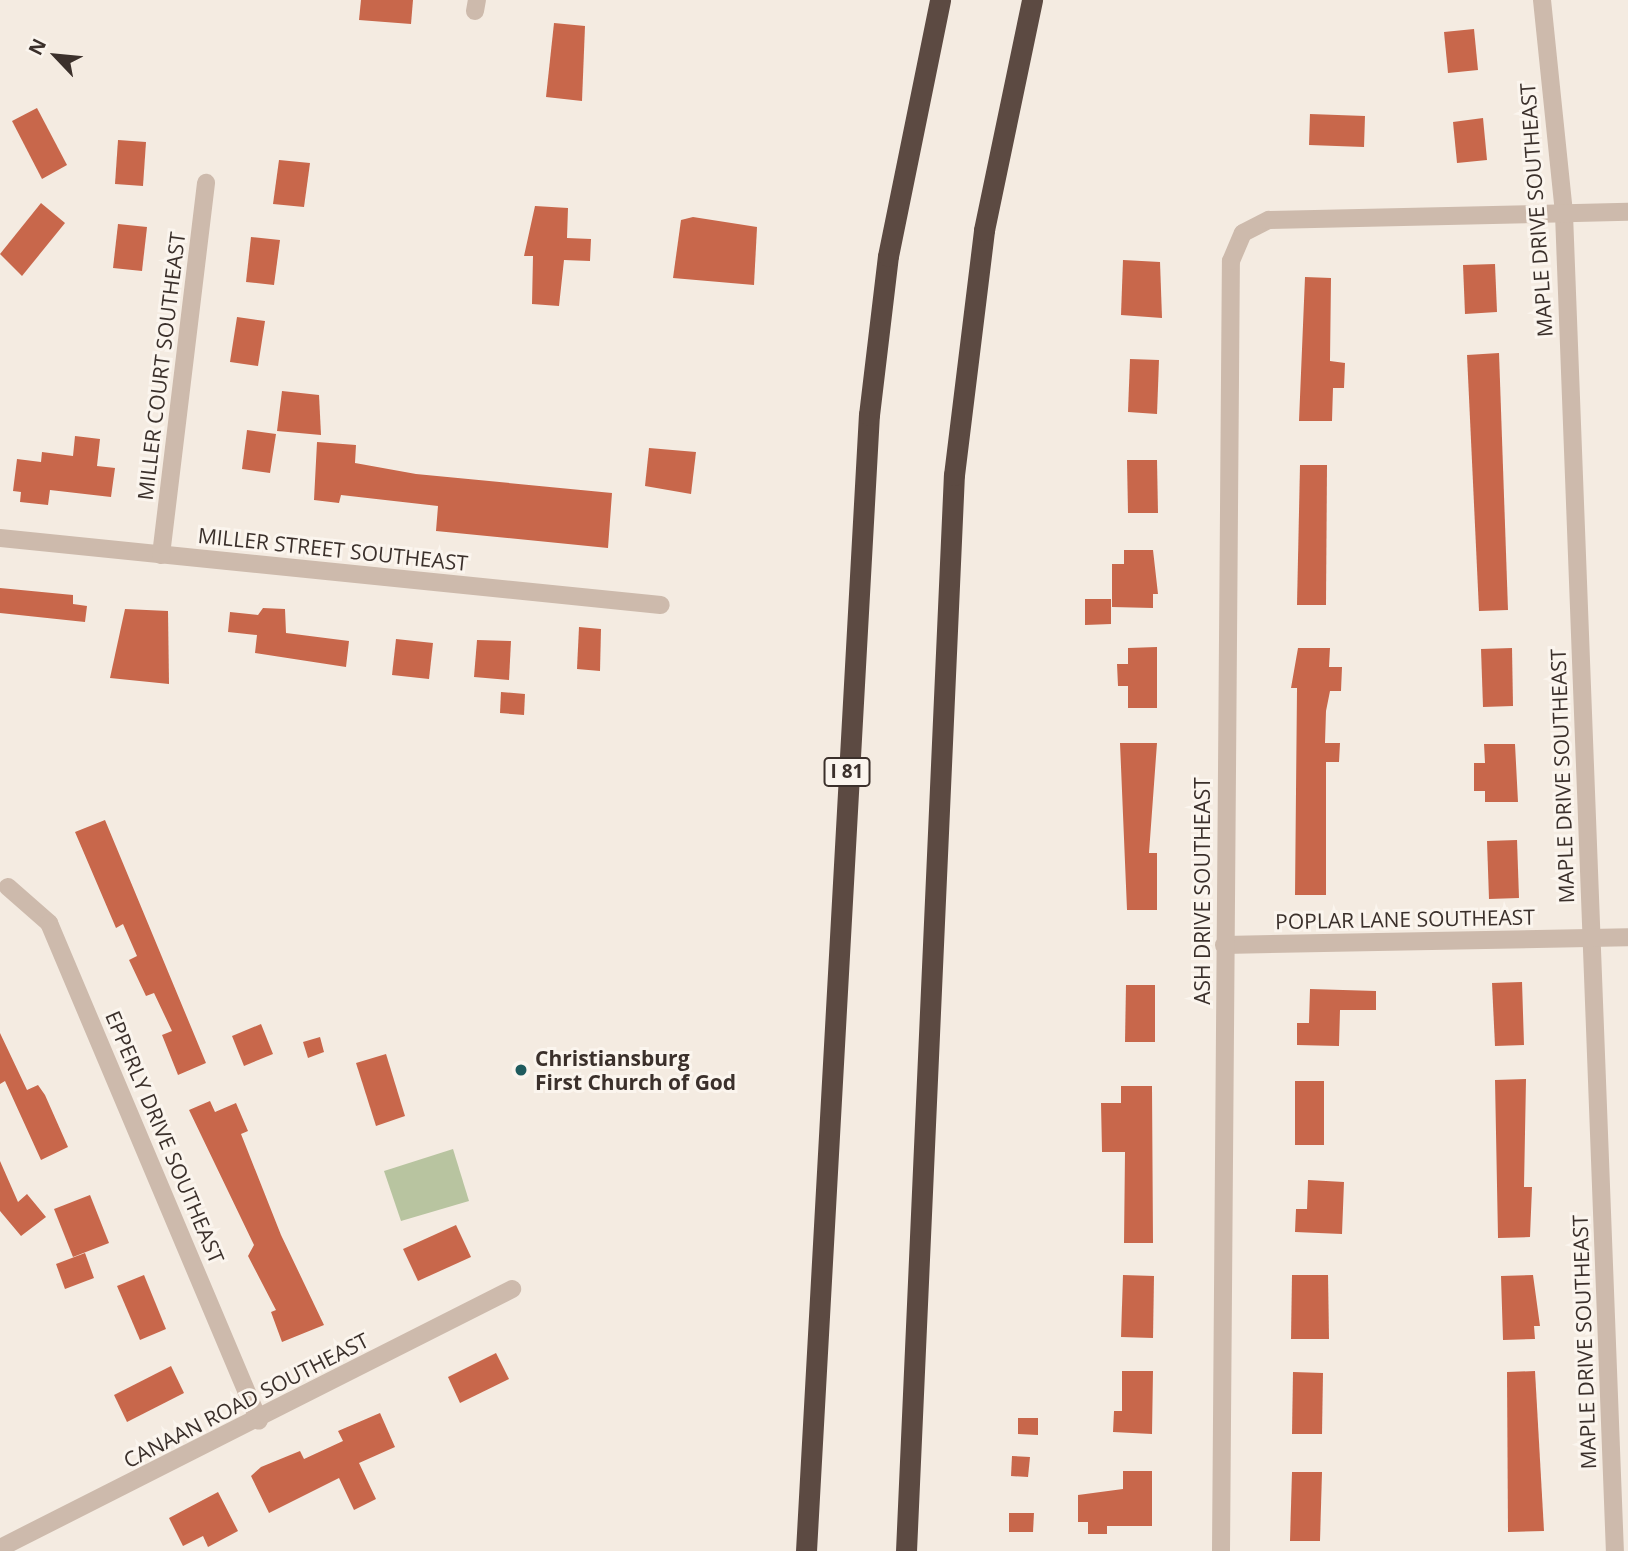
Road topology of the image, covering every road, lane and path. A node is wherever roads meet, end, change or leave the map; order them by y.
1 (940, 0) edge
2 (1032, 0) edge
3 (1542, 0) edge
4 (206, 183) dead end
5 (1628, 212) edge
6 (1564, 214) junction
7 (0, 538) edge
8 (161, 555) junction
9 (660, 605) dead end
10 (8, 887) dead end
11 (1628, 937) edge
12 (1591, 939) junction
13 (1224, 946) junction
14 (512, 1289) dead end
15 (259, 1421) junction
16 (0, 1548) edge
17 (806, 1551) edge
18 (906, 1551) edge
19 (1221, 1551) edge
20 (1615, 1551) edge

1 - 17 highway, I 81
2 - 18 highway
3 - 6 street, MAPLE DRIVE SOUTHEAST
4 - 8 street, MILLER COURT SOUTHEAST
5 - 6 street
6 - 12 street, MAPLE DRIVE SOUTHEAST
6 - 13 street, ASH DRIVE SOUTHEAST
7 - 8 street, MILLER STREET SOUTHEAST
8 - 9 street, MILLER STREET SOUTHEAST
10 - 15 street, EPPERLY DRIVE SOUTHEAST
11 - 12 street, POPLAR LANE SOUTHEAST
12 - 13 street, POPLAR LANE SOUTHEAST
12 - 20 street, MAPLE DRIVE SOUTHEAST
13 - 19 street, ASH DRIVE SOUTHEAST
14 - 15 street, CANAAN ROAD SOUTHEAST
15 - 16 street, CANAAN ROAD SOUTHEAST

